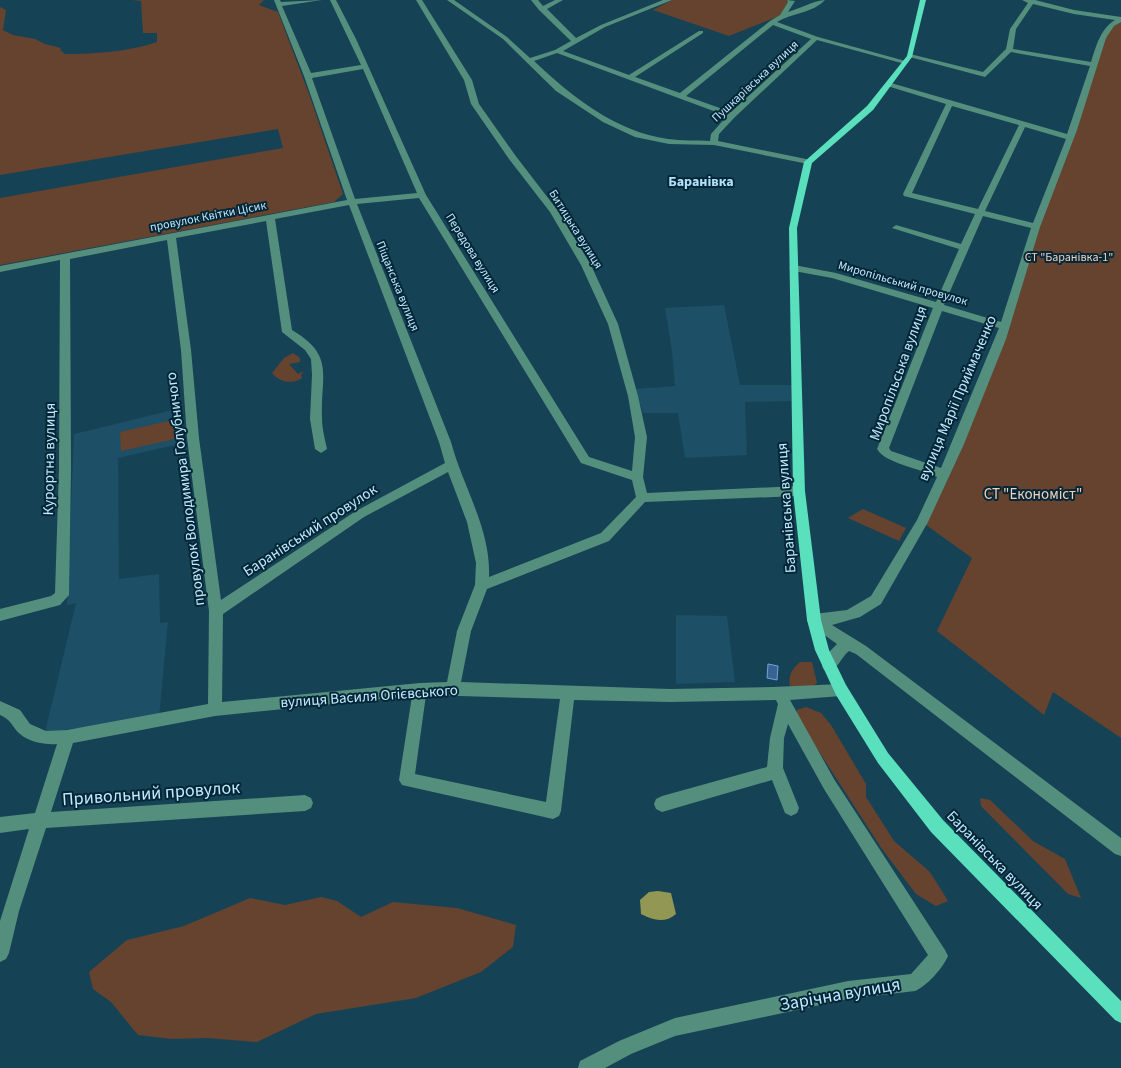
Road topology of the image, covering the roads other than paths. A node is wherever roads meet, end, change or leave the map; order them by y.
1 (318, 0) edge
2 (333, 0) edge
3 (419, 0) edge
4 (450, 0) edge
5 (534, 0) edge
6 (560, 0) edge
7 (669, 0) edge
8 (790, 0) edge
9 (822, 0) edge
10 (923, 0) edge
11 (1022, 0) edge
12 (1032, 1) junction
13 (278, 2) edge
14 (541, 9) junction
15 (782, 16) junction
16 (1121, 19) edge
17 (772, 22) junction
18 (701, 32) dead end
19 (816, 38) junction
20 (574, 40) junction
21 (1009, 50) junction
22 (557, 51) junction
23 (908, 59) junction
24 (528, 62) junction
25 (1094, 65) junction
26 (364, 67) junction
27 (308, 76) junction
28 (630, 77) junction
29 (888, 85) junction
30 (680, 97) junction
31 (950, 103) junction
32 (732, 115) junction
33 (1023, 124) junction
34 (1069, 137) junction
35 (714, 143) junction
36 (808, 162) junction
37 (422, 194) junction
38 (352, 202) junction
39 (980, 212) junction
40 (270, 218) junction
41 (1036, 227) junction
42 (896, 228) dead end
43 (171, 236) junction
44 (965, 248) junction
45 (65, 257) junction
46 (0, 268) edge
47 (794, 268) junction
48 (940, 306) junction
49 (1005, 326) junction
50 (321, 450) dead end
51 (450, 466) junction
52 (943, 475) junction
53 (637, 476) junction
54 (800, 491) junction
55 (642, 498) junction
56 (482, 585) junction
57 (216, 611) junction
58 (0, 615) edge
59 (814, 620) junction
60 (849, 644) junction
61 (829, 666) junction
62 (453, 688) junction
63 (420, 689) junction
64 (841, 690) junction
65 (568, 693) junction
66 (783, 699) junction
67 (0, 708) edge
68 (215, 709) junction
69 (67, 737) junction
70 (776, 772) junction
71 (304, 804) dead end
72 (662, 804) dead end
73 (792, 808) dead end
74 (41, 820) junction
75 (0, 825) edge
76 (1121, 848) edge
77 (0, 953) edge
78 (1121, 1014) edge
79 (587, 1068) edge

1 - 13 street
2 - 26 street, Передова вулиця
3 - 53 street, Битицька вулиця
4 - 24 street
5 - 14 street
6 - 14 street
7 - 20 street
8 - 15 street
9 - 15 street
10 - 23 main road
11 - 12 street
12 - 16 street
12 - 21 street
13 - 27 street, Піщанська вулиця
14 - 20 street
15 - 17 street
16 - 25 street, вулиця Марії Приймаченко
17 - 19 street
17 - 30 street
18 - 28 street
19 - 23 street
19 - 32 street, Пушкарівська вулиця
20 - 22 street
21 - 23 street
21 - 25 street
22 - 24 street
22 - 28 street
23 - 29 main road
24 - 35 street
25 - 34 street, вулиця Марії Приймаченко
26 - 27 street
26 - 37 street, Передова вулиця
27 - 38 street, Піщанська вулиця
28 - 30 street
29 - 31 street
29 - 36 main road
30 - 32 street
31 - 33 street
31 - 39 street
32 - 35 street, Пушкарівська вулиця
33 - 34 street
33 - 39 street, Миропільська вулиця
34 - 41 street, вулиця Марії Приймаченко
35 - 36 street
36 - 47 main road, Баранівська вулиця
37 - 38 street, провулок Квітки Цісик
37 - 53 street, Передова вулиця
38 - 40 street, провулок Квітки Цісик
38 - 51 street, Піщанська вулиця
39 - 41 street
39 - 44 street, Миропільська вулиця
40 - 43 street, провулок Квітки Цісик
40 - 50 street
41 - 49 street, вулиця Марії Приймаченко
42 - 44 street
43 - 45 street, провулок Квітки Цісик
43 - 57 street, провулок Володимира Голубничого
44 - 48 street, Миропільська вулиця
45 - 46 street, провулок Квітки Цісик
45 - 58 street, Курортна вулиця
47 - 48 street, Миропільський провулок
47 - 54 main road, Баранівська вулиця
48 - 49 street, Миропільський провулок
48 - 52 street, Миропільська вулиця
49 - 52 street, вулиця Марії Приймаченко
51 - 56 street, Піщанська вулиця
51 - 57 street, Баранівський провулок
52 - 59 street, вулиця Марії Приймаченко
53 - 55 street, Битицька вулиця
54 - 55 street
54 - 59 main road, Баранівська вулиця
55 - 56 street
56 - 62 street
57 - 68 street, провулок Володимира Голубничого
59 - 60 street
59 - 61 main road, Баранівська вулиця
60 - 61 street
60 - 76 street
61 - 64 main road, Баранівська вулиця
62 - 63 street, вулиця Василя Огієвського
62 - 65 street, вулиця Василя Огієвського
63 - 65 street
63 - 68 street, вулиця Василя Огієвського
64 - 66 street, вулиця Василя Огієвського
64 - 78 main road, Баранівська вулиця
65 - 66 street, вулиця Василя Огієвського
66 - 70 street
66 - 79 street, Зарічна вулиця
67 - 69 street, вулиця Василя Огієвського
68 - 69 street, вулиця Василя Огієвського
69 - 74 street
70 - 72 street
70 - 73 street
71 - 74 street, Привольний провулок
74 - 75 street, Привольний провулок
74 - 77 street

